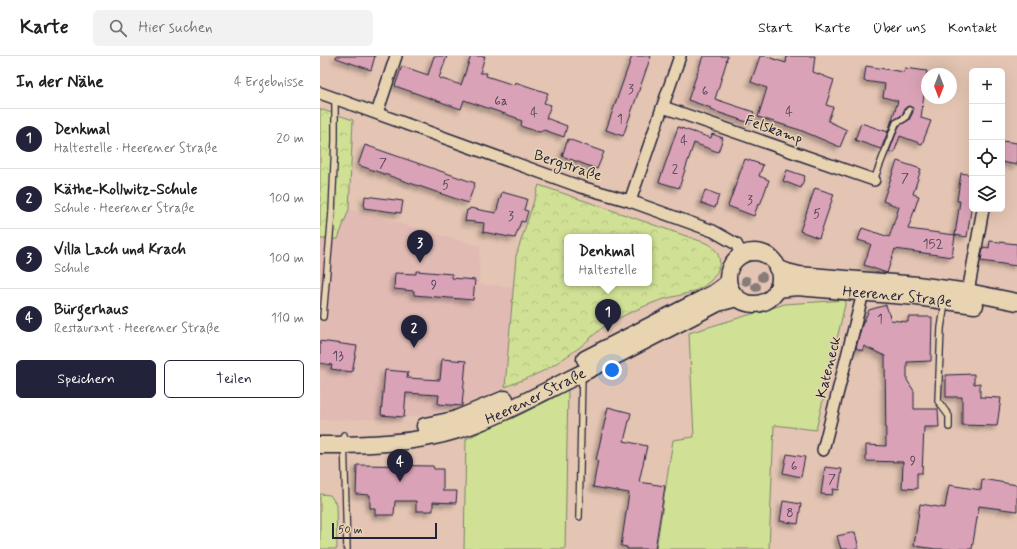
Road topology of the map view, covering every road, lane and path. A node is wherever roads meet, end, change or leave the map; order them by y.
1 (396, 56) edge
2 (680, 56) edge
3 (320, 93) edge
4 (335, 98) junction
5 (663, 107) junction
6 (909, 110) dead end
7 (377, 113) junction
8 (874, 180) joint
9 (630, 201) junction
10 (982, 212) edge
11 (742, 255) junction
12 (777, 268) junction
13 (728, 283) junction
14 (777, 289) junction
15 (863, 292) junction
16 (968, 292) junction
17 (737, 298) junction
18 (945, 300) junction
19 (1017, 302) edge
20 (1017, 313) edge
21 (323, 318) dead end
22 (582, 373) junction
23 (949, 427) dead end
24 (320, 434) edge
25 (344, 440) junction
26 (320, 445) edge
27 (823, 450) dead end
28 (579, 517) dead end
29 (347, 549) edge

1 - 7 street
2 - 5 street
3 - 4 street, Bergstraße
4 - 7 street, Bergstraße
4 - 21 lane
5 - 8 street, Felskamp
5 - 9 street
6 - 8 lane
7 - 9 street, Bergstraße
9 - 11 street, Bergstraße
10 - 16 street, Heerener Straße
11 - 12 main road, Heerener Straße
11 - 13 main road
12 - 14 main road
12 - 16 main road, Heerener Straße
13 - 17 main road
13 - 25 main road, Heerener Straße
14 - 15 main road, Heerener Straße
14 - 17 main road
15 - 18 main road, Heerener Straße
15 - 27 street, Kateneck
16 - 19 main road, Heerener Straße
17 - 22 main road, Heerener Straße
18 - 20 main road, Heerener Straße
18 - 23 lane
22 - 25 main road, Heerener Straße
22 - 28 lane
24 - 25 main road, Heerener Straße
25 - 26 main road, Heerener Straße
25 - 29 lane

